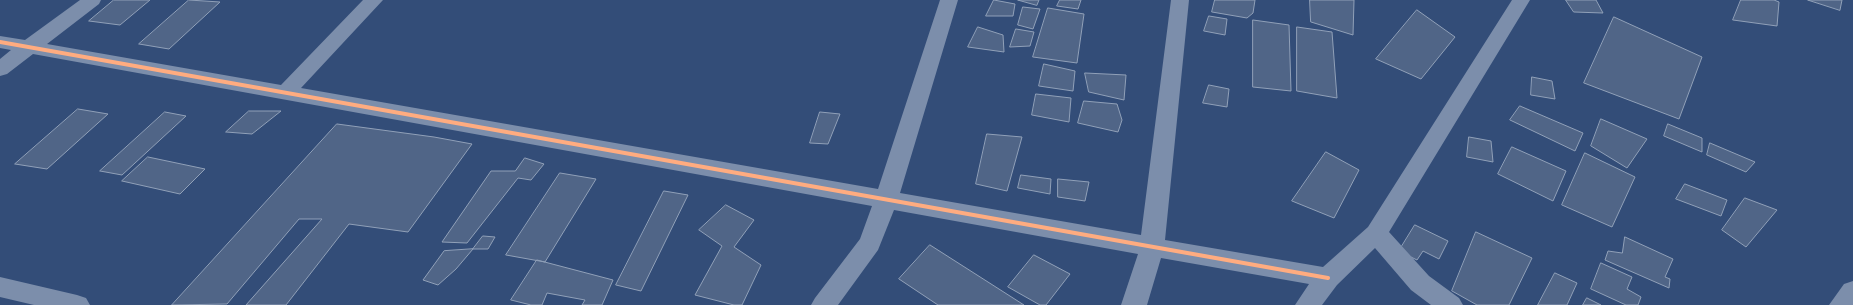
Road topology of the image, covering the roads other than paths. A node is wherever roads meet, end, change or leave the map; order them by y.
1 (92, 0) edge
2 (374, 0) edge
3 (948, 0) edge
4 (1180, 0) edge
5 (1522, 0) edge
6 (0, 42) edge
7 (29, 48) junction
8 (0, 70) edge
9 (285, 93) junction
10 (886, 200) junction
11 (1376, 233) junction
12 (1152, 247) junction
13 (1328, 278) junction
14 (0, 287) edge
15 (1853, 291) edge
16 (78, 305) edge
17 (824, 305) edge
18 (1134, 305) edge
19 (1308, 305) edge
20 (1450, 305) edge
21 (1842, 305) edge

1 - 7 street
2 - 9 street
3 - 10 street
4 - 12 street
5 - 11 street
6 - 7 street
7 - 8 street
7 - 9 street
9 - 10 street
10 - 12 street
10 - 17 street
11 - 13 street
11 - 20 street
12 - 13 street
12 - 18 street
13 - 19 street
14 - 16 street
15 - 21 street

